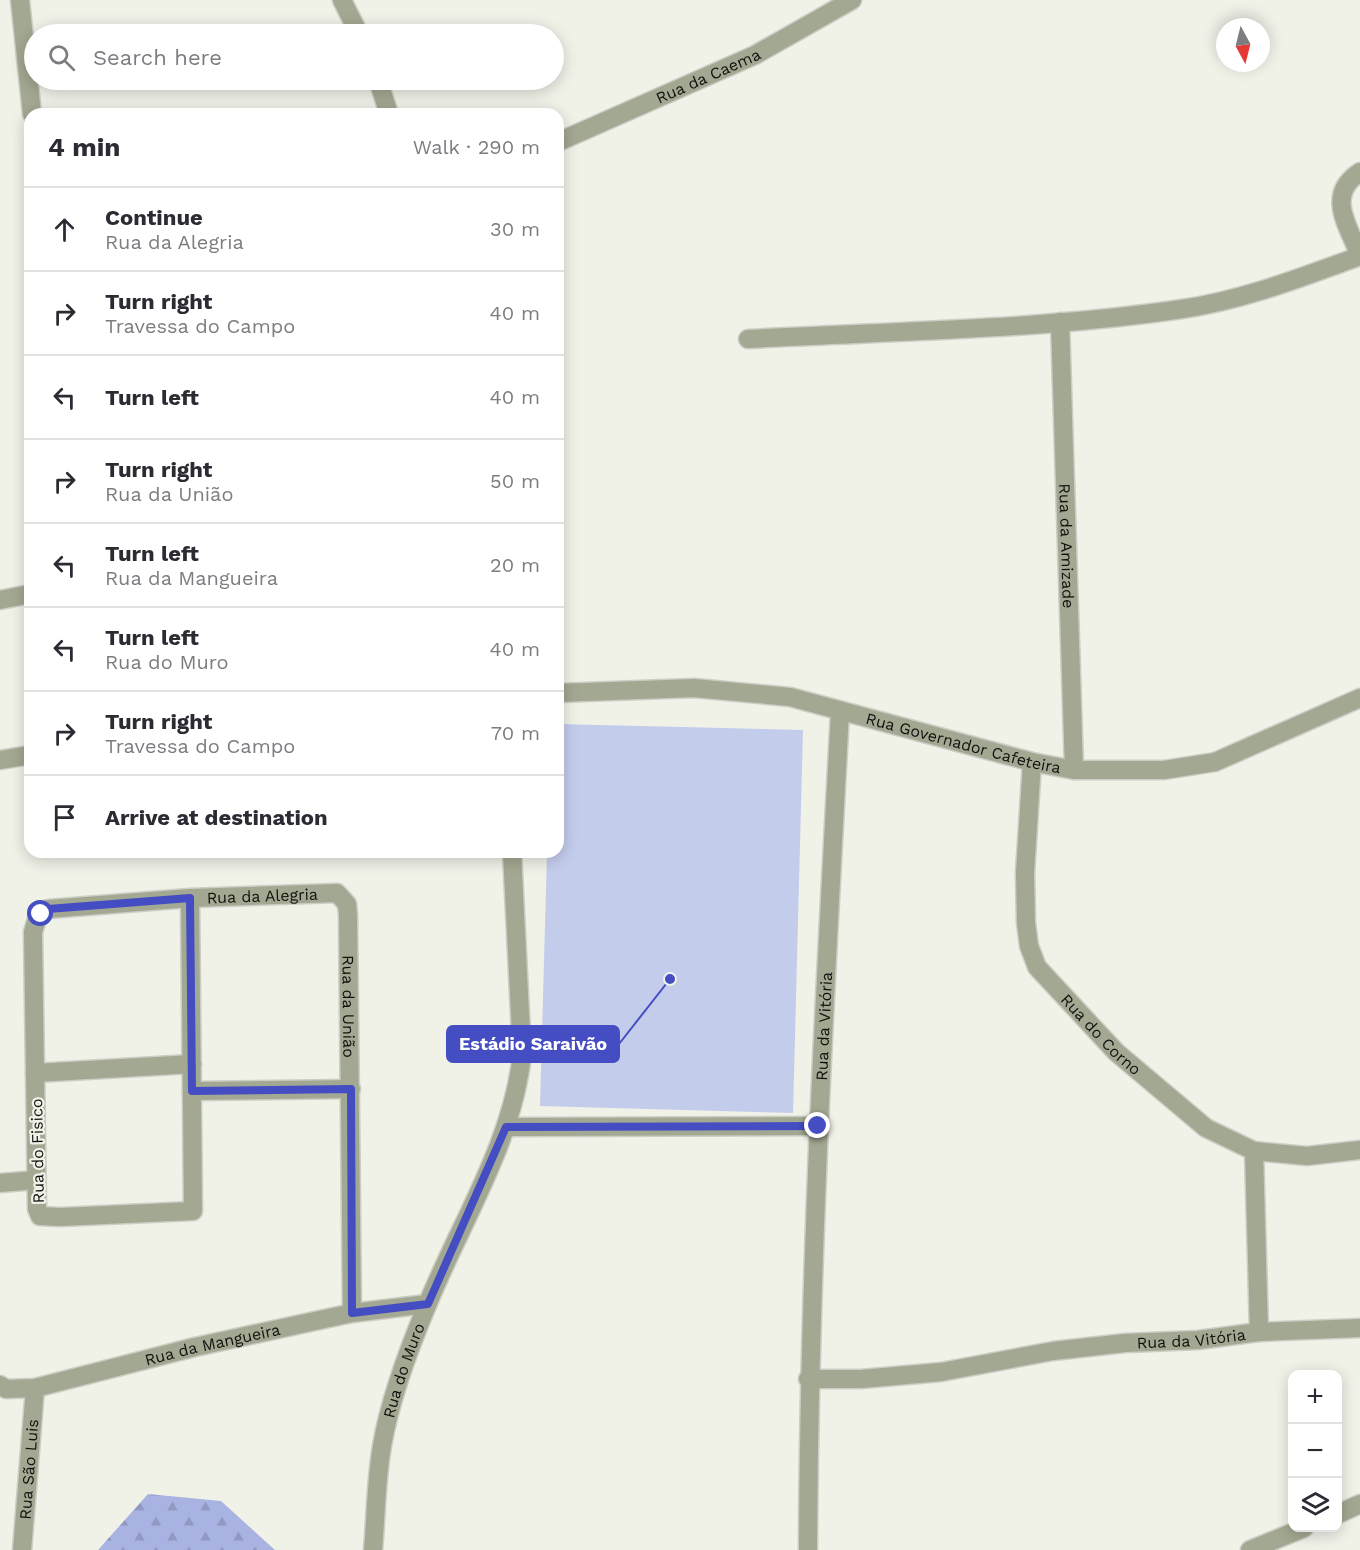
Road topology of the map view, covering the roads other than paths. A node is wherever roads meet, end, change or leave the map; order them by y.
1 (20, 0) edge
2 (342, 0) edge
3 (852, 0) edge
4 (354, 24) edge
5 (24, 38) edge
6 (29, 90) edge
7 (381, 90) edge
8 (31, 108) edge
9 (387, 108) edge
10 (564, 139) edge
11 (1360, 172) edge
12 (1360, 256) edge
13 (1060, 322) junction
14 (748, 339) dead end
15 (24, 595) edge
16 (0, 600) edge
17 (564, 693) edge
18 (1360, 698) edge
19 (840, 712) junction
20 (24, 756) edge
21 (0, 760) edge
22 (1032, 762) junction
23 (1074, 770) junction
24 (512, 858) edge
25 (190, 898) junction
26 (348, 915) joint
27 (33, 932) joint
28 (192, 1064) junction
29 (35, 1073) junction
30 (351, 1089) junction
31 (192, 1091) junction
32 (818, 1126) junction
33 (506, 1127) junction
34 (1360, 1150) edge
35 (1254, 1151) junction
36 (36, 1180) junction
37 (0, 1183) edge
38 (428, 1304) junction
39 (352, 1313) junction
40 (1360, 1328) edge
41 (1259, 1332) junction
42 (808, 1379) junction
43 (0, 1385) edge
44 (35, 1388) junction
45 (1360, 1504) edge
46 (1342, 1512) edge
47 (1292, 1532) edge
48 (21, 1550) edge
49 (373, 1550) edge
50 (808, 1550) edge
51 (1250, 1550) edge

1 - 5 street
2 - 4 street
3 - 10 street, Rua da Caema
6 - 8 street
7 - 9 street
11 - 12 street
12 - 13 street
13 - 14 street
13 - 23 street, Rua da Amizade
15 - 16 street
17 - 19 street, Rua Governador Cafeteira
18 - 23 street, Rua Governador Cafeteira
19 - 22 street, Rua Governador Cafeteira
19 - 32 street, Rua da Vitória
20 - 21 street
22 - 23 street, Rua Governador Cafeteira
22 - 35 street, Rua do Corno
24 - 33 street, Rua do Muro
25 - 26 street, Rua da Alegria
25 - 27 street, Rua da Alegria
25 - 28 street
26 - 30 street, Rua da União
27 - 29 street, Rua do Fisico
28 - 29 street
28 - 31 street
29 - 36 street, Rua do Fisico
30 - 31 street
30 - 39 street, Rua da União
31 - 36 street, Rua do Fisico
32 - 33 street
32 - 42 street, Rua da Vitória
33 - 38 street, Rua do Muro
34 - 35 street, Rua do Corno
35 - 41 street
36 - 37 street
38 - 39 street, Rua da Mangueira
38 - 49 street, Rua do Muro
39 - 44 street, Rua da Mangueira
40 - 41 street, Rua da Vitória
41 - 42 street, Rua da Vitória
42 - 50 street, Rua da Vitória
43 - 44 street, Rua da Mangueira
44 - 48 street, Rua São Luis
45 - 46 street
47 - 51 street

